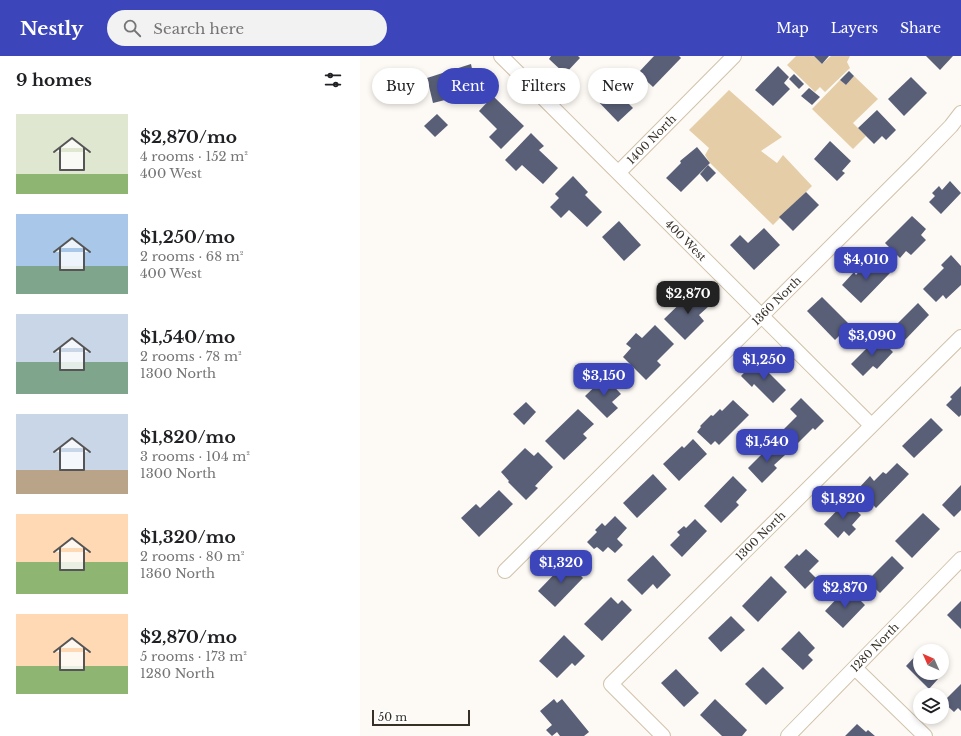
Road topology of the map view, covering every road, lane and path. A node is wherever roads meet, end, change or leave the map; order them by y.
1 (501, 56) edge
2 (734, 56) edge
3 (961, 113) edge
4 (619, 172) junction
5 (760, 317) junction
6 (961, 337) edge
7 (871, 425) junction
8 (961, 559) edge
9 (505, 571) dead end
10 (855, 668) junction
11 (663, 736) edge
12 (788, 736) edge
13 (925, 736) edge

1 - 4 street, 400 West
2 - 4 street, 1400 North
3 - 5 street, 1360 North
4 - 5 street, 400 West
5 - 7 street, 400 West
5 - 9 street, 1360 North
6 - 7 street, 1300 North
7 - 11 street, 1300 North
8 - 10 street, 1280 North
10 - 12 street, 1280 North
10 - 13 street

